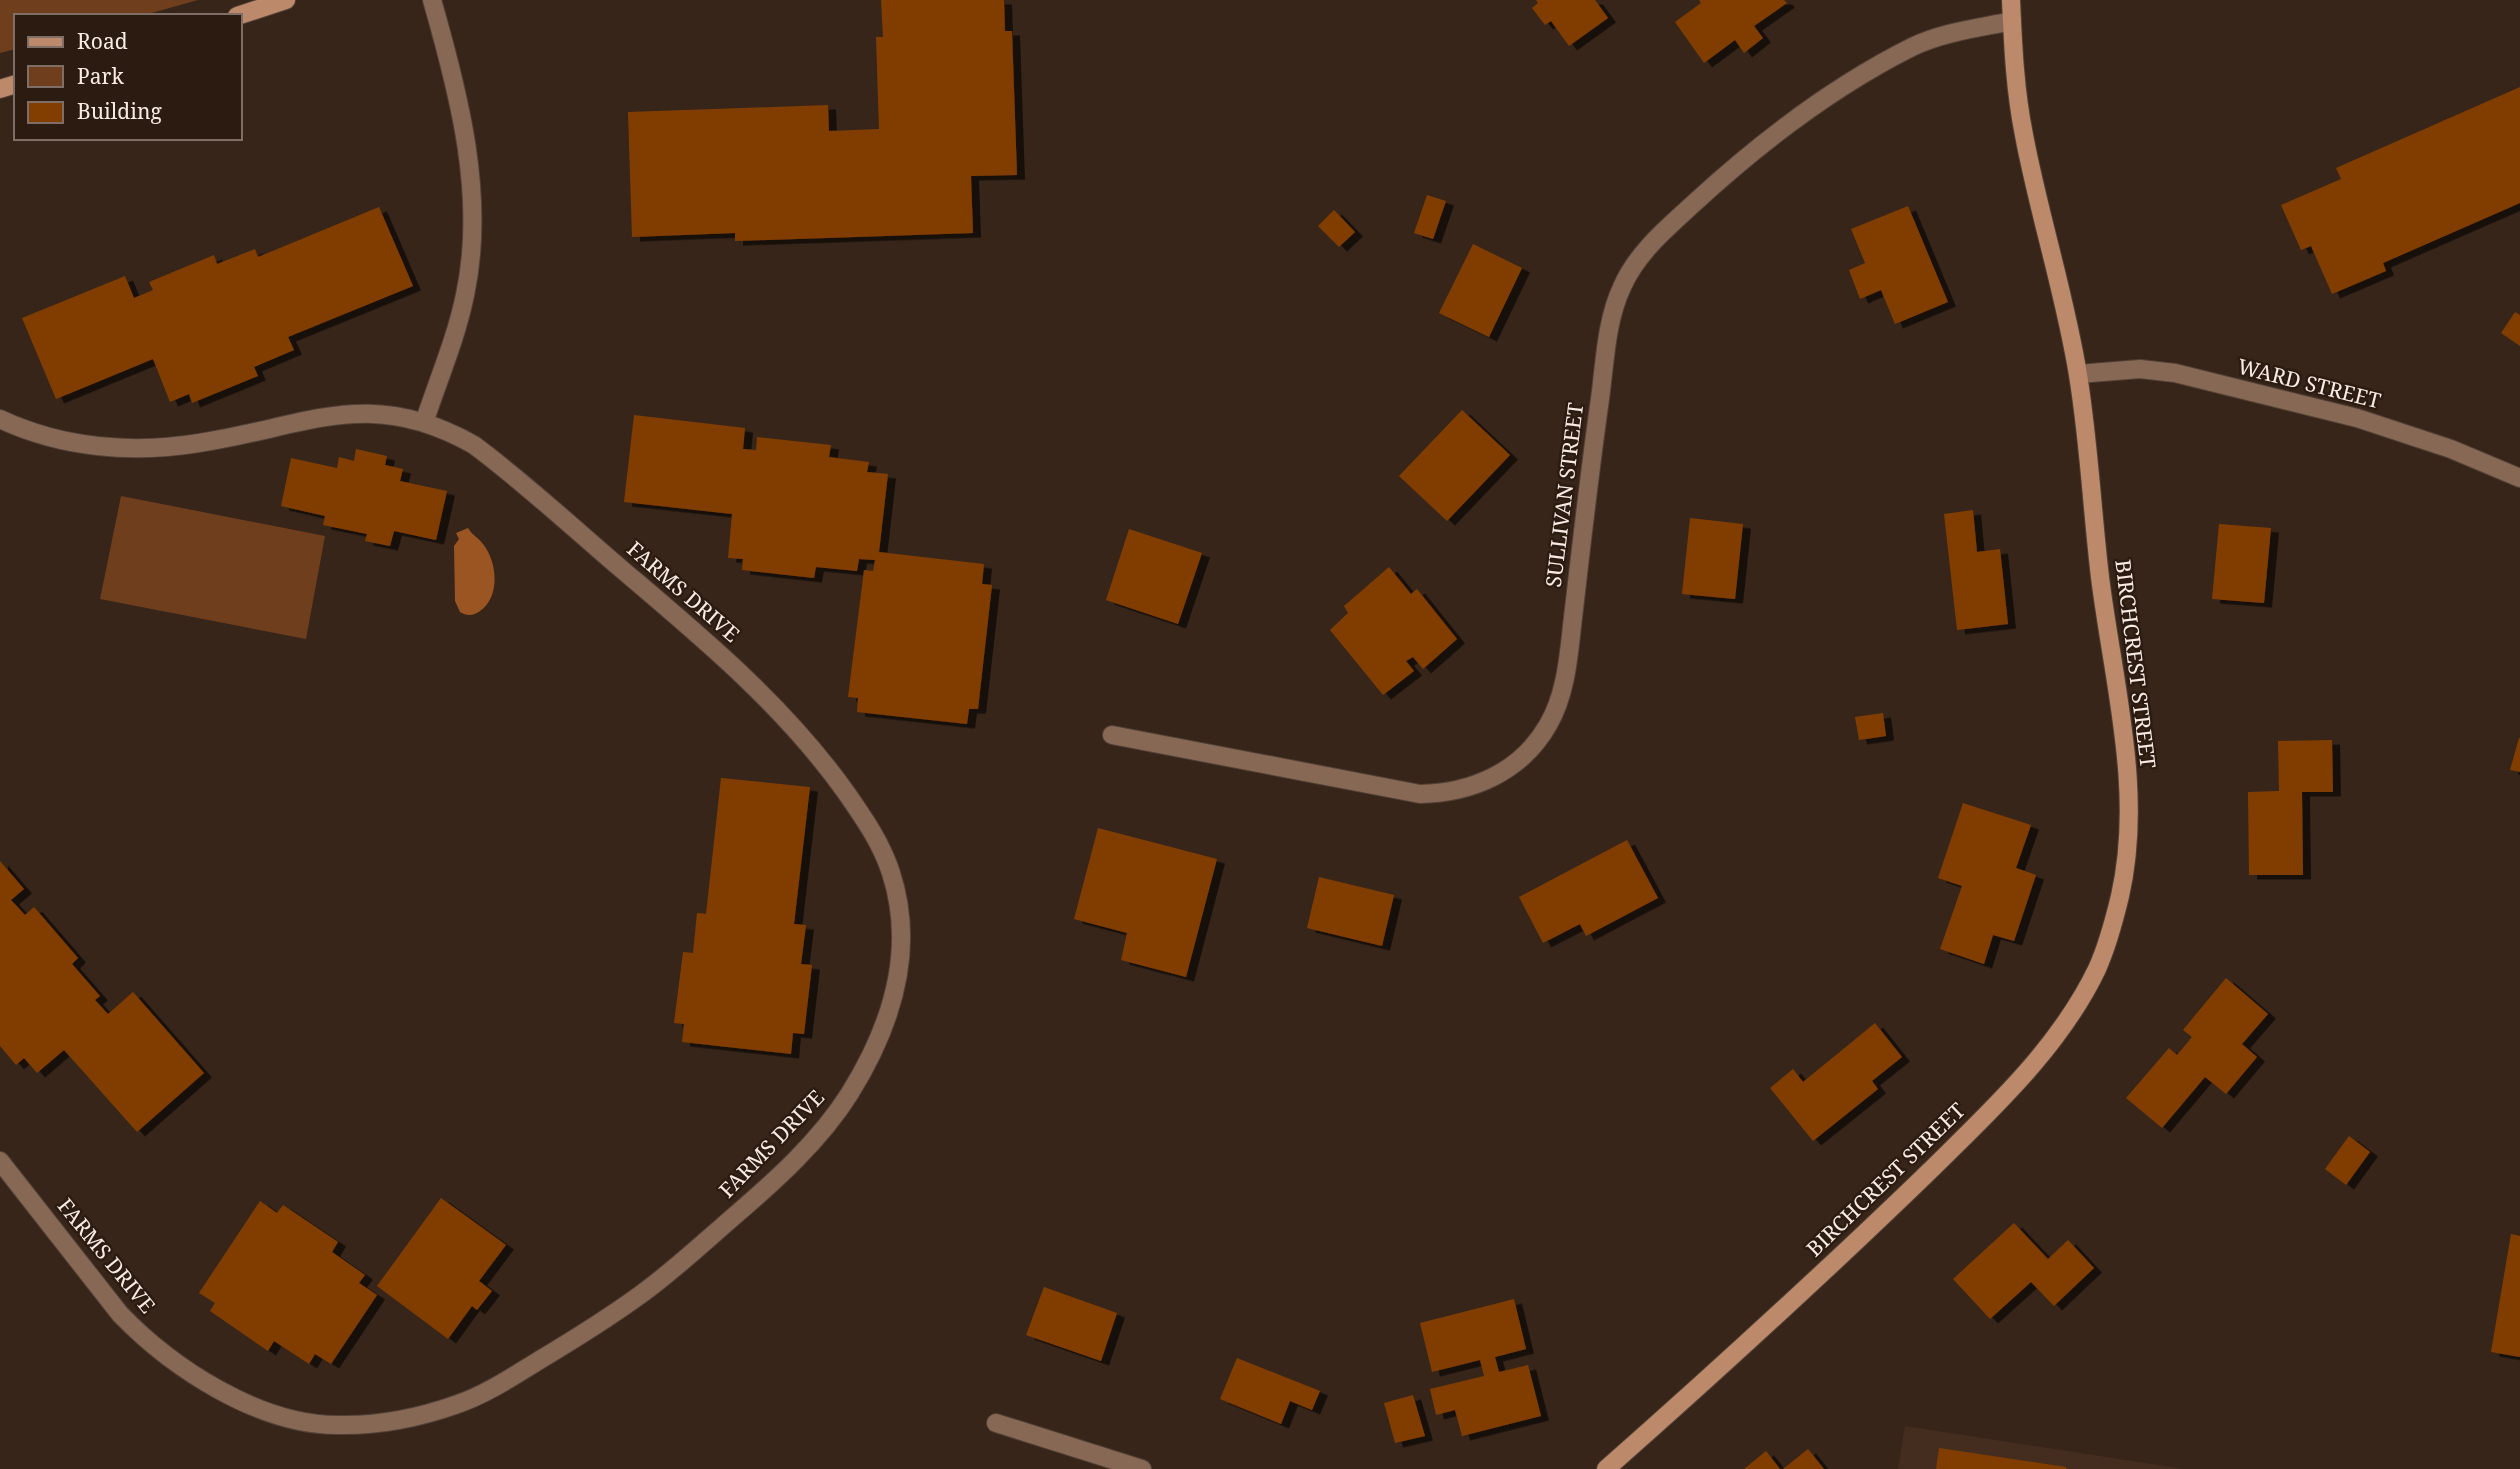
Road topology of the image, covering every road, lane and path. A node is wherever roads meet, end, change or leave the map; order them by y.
1 (286, 0) edge
2 (432, 0) edge
3 (2011, 0) edge
4 (242, 14) edge
5 (2012, 21) junction
6 (2078, 374) junction
7 (0, 419) edge
8 (424, 423) junction
9 (2520, 478) edge
10 (1112, 735) dead end
11 (0, 1161) edge
12 (996, 1423) dead end
13 (1142, 1469) edge
14 (1606, 1469) edge

1 - 4 street
2 - 8 street
3 - 5 street, BIRCHCREST STREET
5 - 6 street, BIRCHCREST STREET
5 - 10 street, SULLIVAN STREET
6 - 9 street, WARD STREET
6 - 14 street, BIRCHCREST STREET
7 - 8 street, FARMS DRIVE
8 - 11 street, FARMS DRIVE
12 - 13 street

